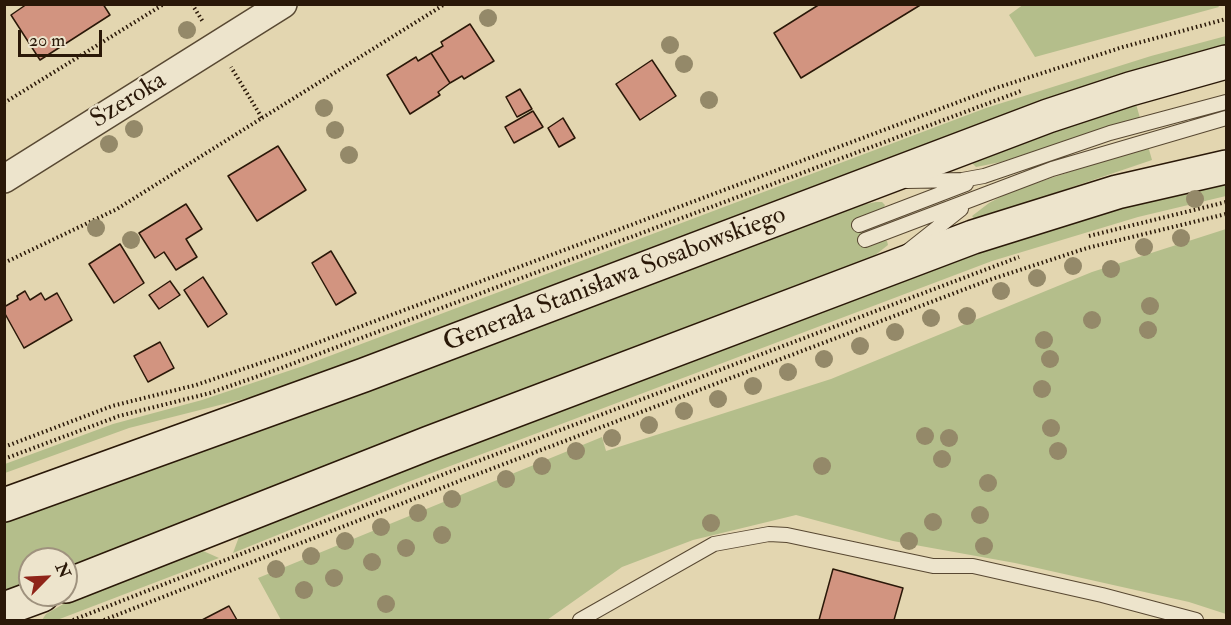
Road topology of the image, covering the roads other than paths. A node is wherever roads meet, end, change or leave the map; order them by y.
1 (284, 4) edge
2 (1227, 62) edge
3 (1227, 102) edge
4 (1227, 118) edge
5 (1013, 166) junction
6 (1227, 167) edge
7 (4, 179) edge
8 (1010, 185) junction
9 (838, 196) junction
10 (859, 225) dead end
11 (865, 240) dead end
12 (860, 280) junction
13 (4, 505) edge
14 (78, 581) edge
15 (580, 621) edge
16 (1196, 621) edge

1 - 7 street, Szeroka
2 - 9 main road, Generała Stanisława Sosabowskiego
3 - 5 lane
4 - 8 lane
5 - 9 lane
5 - 10 lane
6 - 12 main road
8 - 11 lane
8 - 12 lane
9 - 13 main road, Generała Stanisława Sosabowskiego
12 - 14 main road
15 - 16 lane

